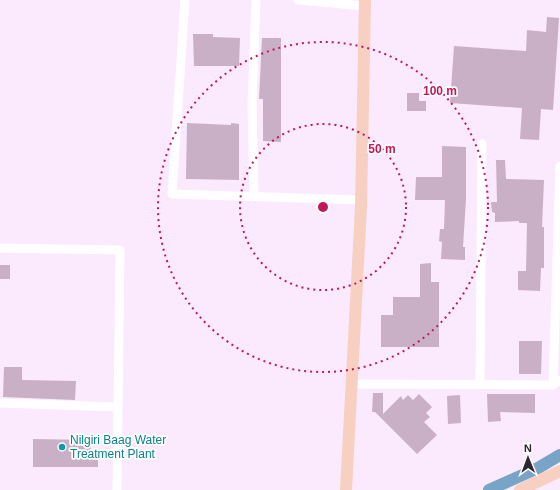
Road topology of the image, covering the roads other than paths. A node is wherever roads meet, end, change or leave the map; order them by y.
1 (185, 0) edge
2 (256, 0) edge
3 (298, 0) edge
4 (365, 3) edge
5 (482, 144) dead end
6 (560, 166) edge
7 (254, 197) junction
8 (361, 200) junction
9 (0, 248) edge
10 (557, 382) edge
11 (352, 384) junction
12 (480, 384) junction
13 (0, 404) edge
14 (118, 407) junction
15 (560, 471) edge
16 (117, 490) edge
17 (346, 490) edge
18 (520, 490) edge

1 - 7 street
2 - 7 street
3 - 4 street
4 - 8 street
5 - 12 street
6 - 10 street
7 - 8 street
8 - 11 street
9 - 14 street
10 - 12 street
11 - 12 street
11 - 17 street
13 - 14 street
14 - 16 street
15 - 18 street

